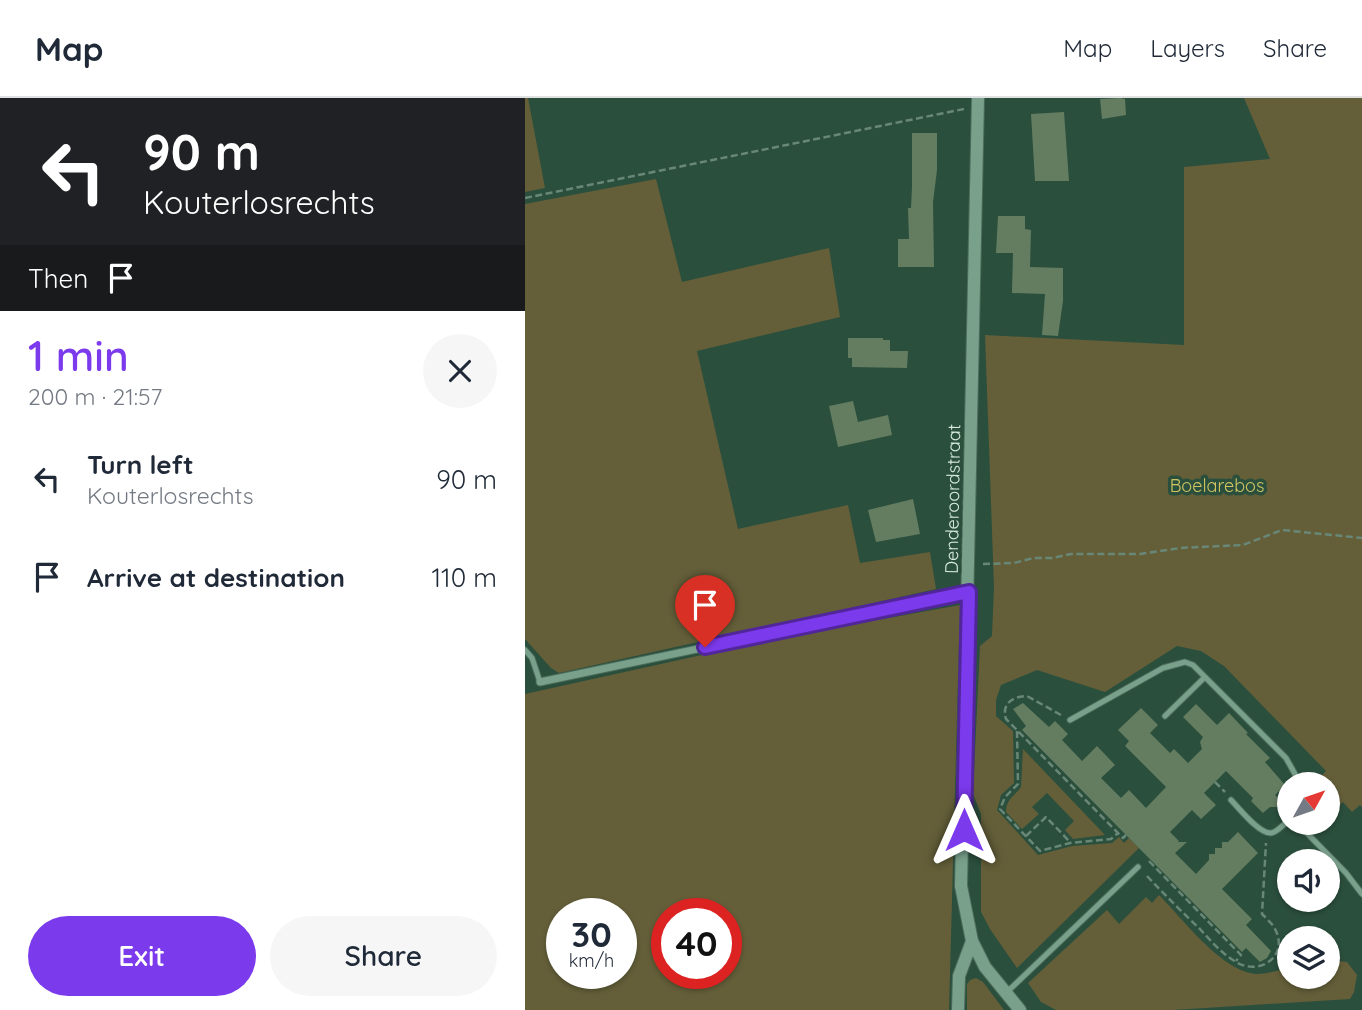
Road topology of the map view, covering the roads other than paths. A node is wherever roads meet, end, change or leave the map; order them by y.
1 (978, 102) edge
2 (969, 592) junction
3 (525, 650) edge
4 (1205, 677) junction
5 (540, 681) joint
6 (1165, 716) dead end
7 (1070, 720) road end
8 (1294, 772) edge
9 (1231, 800) dead end
10 (1277, 831) edge
11 (1309, 835) edge
12 (1138, 867) road end
13 (1362, 894) edge
14 (972, 940) junction
15 (1006, 993) junction
16 (958, 1010) edge
17 (1020, 1010) edge

1 - 2 street, Denderoordstraat
2 - 5 street
2 - 14 street, Denderoordstraat
3 - 5 lane
4 - 6 lane
4 - 7 lane
4 - 8 lane
9 - 10 lane
11 - 13 lane
12 - 15 lane
14 - 15 street, Denderoordstraat
14 - 16 street
15 - 17 street, Denderoordstraat

